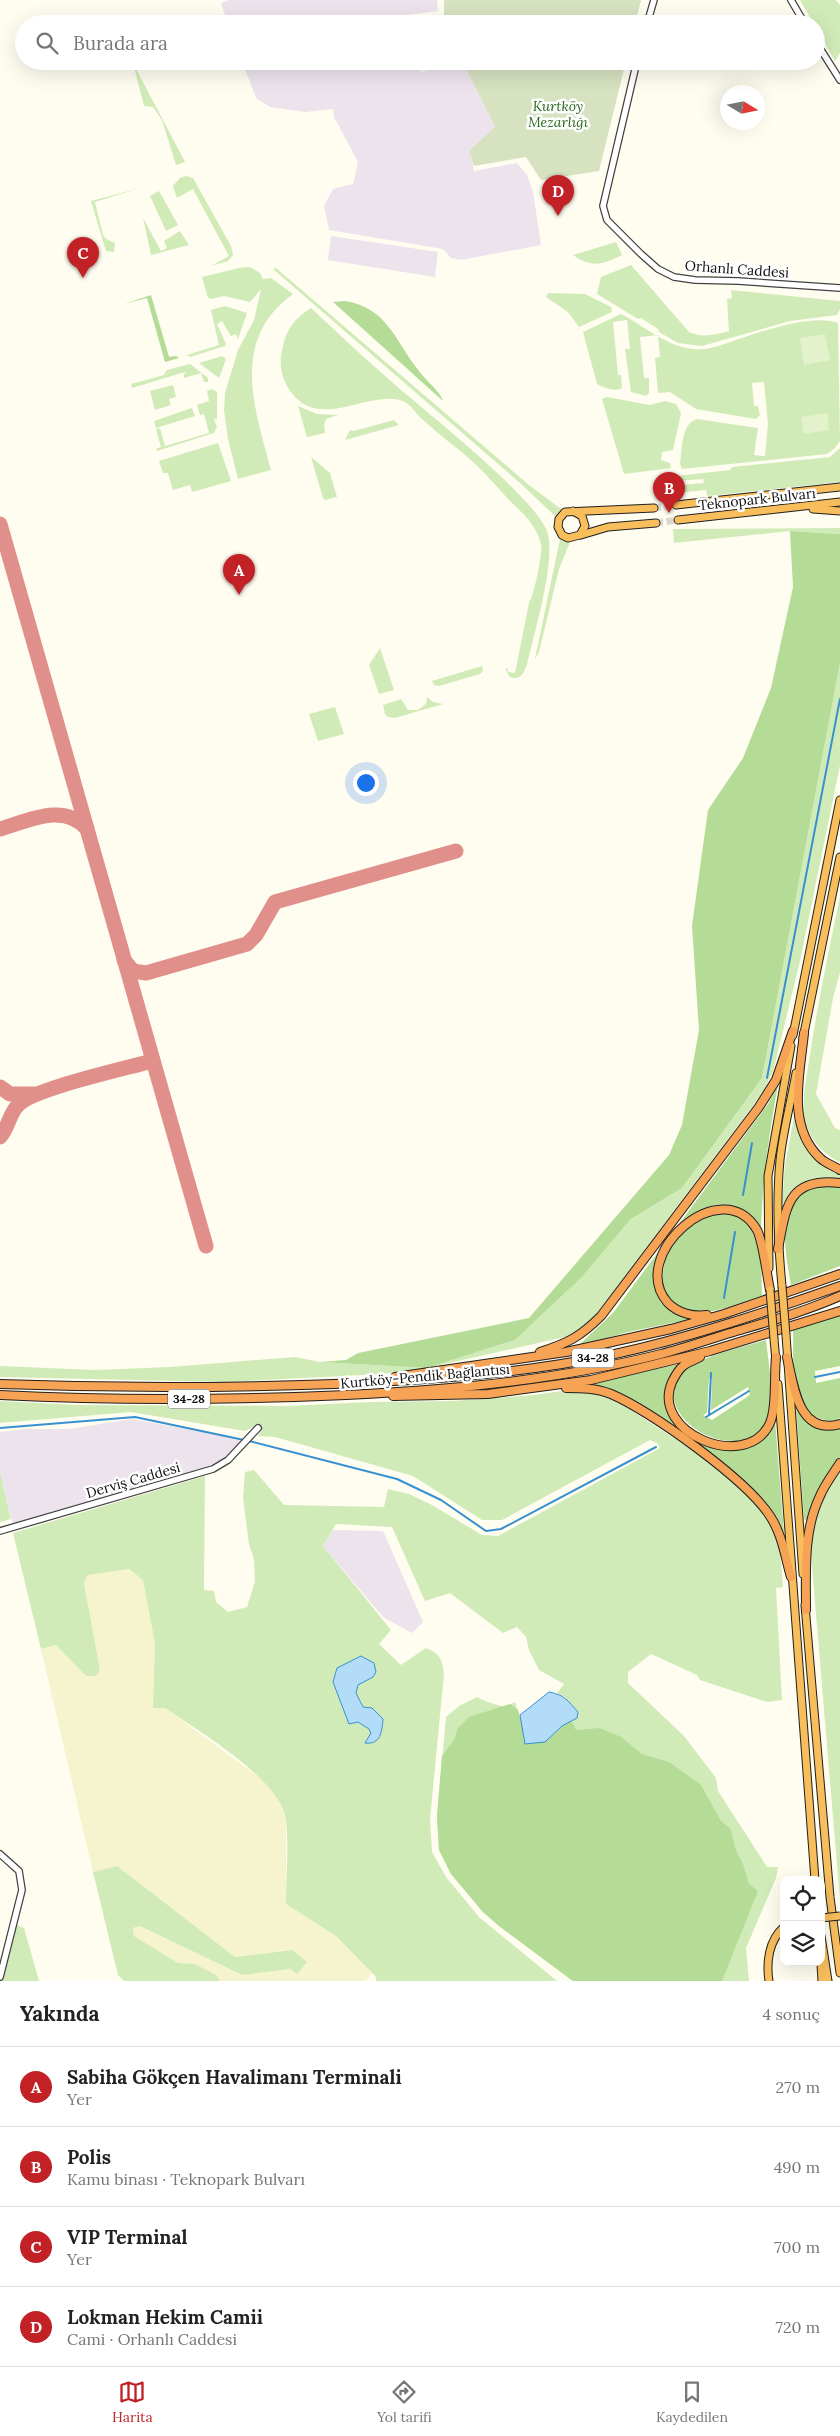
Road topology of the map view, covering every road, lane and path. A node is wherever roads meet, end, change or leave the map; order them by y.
1 (654, 0) edge
2 (790, 0) edge
3 (649, 15) edge
4 (799, 15) edge
5 (825, 56) edge
6 (635, 70) edge
7 (840, 80) edge
8 (840, 288) edge
9 (840, 487) edge
10 (840, 502) edge
11 (676, 505) tunnel mouth
12 (654, 508) tunnel mouth
13 (776, 509) junction
14 (840, 510) edge
15 (573, 511) junction
16 (678, 520) tunnel mouth
17 (656, 523) tunnel mouth
18 (580, 535) junction
19 (840, 800) edge
20 (840, 858) edge
21 (793, 1031) junction
22 (804, 1033) junction
23 (840, 1170) edge
24 (840, 1183) edge
25 (778, 1249) junction
26 (840, 1274) edge
27 (840, 1286) edge
28 (770, 1290) junction
29 (840, 1296) edge
30 (840, 1310) edge
31 (724, 1314) junction
32 (710, 1351) junction
33 (776, 1357) junction
34 (787, 1358) junction
35 (513, 1359) junction
36 (0, 1384) edge
37 (338, 1384) junction
38 (541, 1388) junction
39 (379, 1394) junction
40 (0, 1395) edge
41 (840, 1424) edge
42 (258, 1428) dead end
43 (840, 1463) edge
44 (0, 1531) edge
45 (792, 1577) junction
46 (806, 1610) junction
47 (0, 1854) edge
48 (815, 1876) edge
49 (840, 1916) edge
50 (825, 1918) edge
51 (780, 1933) edge
52 (837, 1956) junction
53 (825, 1962) edge
54 (821, 1966) edge
55 (840, 1967) edge
56 (840, 1972) edge
57 (0, 1977) edge
58 (769, 1981) edge
59 (822, 1981) edge
60 (828, 1981) edge

1 - 3 street
2 - 4 street
5 - 7 street
6 - 8 street, Orhanlı Caddesi
9 - 11 highway
10 - 13 highway, Teknopark Bulvarı
12 - 15 highway
13 - 14 highway
13 - 16 highway, Teknopark Bulvarı
15 - 18 highway
15 - 18 highway
17 - 18 highway
19 - 21 highway
20 - 22 highway
21 - 28 highway
21 - 35 highway
22 - 23 highway
22 - 25 highway
24 - 25 highway
25 - 34 highway, bridge
26 - 31 highway
27 - 37 highway, Kurtköy-Pendik Bağlantısı / 34-28
28 - 31 highway
28 - 33 highway, bridge
29 - 39 highway, Kurtköy-Pendik Bağlantısı / 34-28
30 - 32 highway
31 - 35 highway
32 - 33 highway
32 - 38 highway
33 - 45 highway
34 - 41 highway
34 - 46 highway
35 - 37 highway
36 - 37 highway, Kurtköy-Pendik Bağlantısı / 34-28
38 - 39 highway
38 - 45 highway
39 - 40 highway, Kurtköy-Pendik Bağlantısı / 34-28
42 - 44 street, Derviş Caddesi
43 - 46 highway
45 - 48 highway
46 - 52 highway
47 - 57 street
49 - 50 highway, bridge
51 - 58 highway
52 - 55 highway
52 - 56 highway
53 - 60 highway
54 - 59 highway

